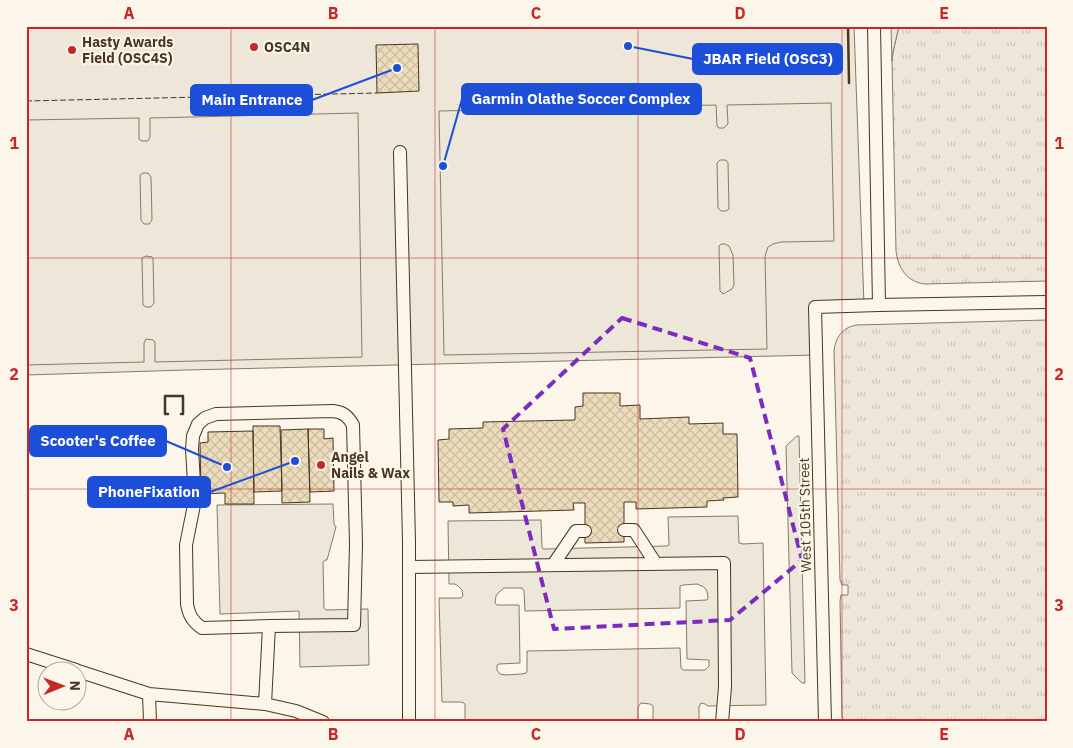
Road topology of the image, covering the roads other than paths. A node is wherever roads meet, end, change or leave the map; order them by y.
1 (874, 26) edge
2 (400, 152) dead end
3 (1047, 302) edge
4 (879, 305) junction
5 (585, 530) dead end
6 (624, 530) dead end
7 (656, 564) junction
8 (553, 565) junction
9 (408, 567) junction
10 (269, 626) junction
11 (26, 654) edge
12 (44, 660) edge
13 (88, 675) edge
14 (149, 694) junction
15 (265, 704) junction
16 (150, 722) edge
17 (323, 722) edge
18 (409, 722) edge
19 (722, 722) edge
20 (825, 722) edge

1 - 4 lane
2 - 9 lane
3 - 4 lane
4 - 20 lane, West 105th Street
5 - 8 lane
6 - 7 lane
7 - 8 lane
7 - 19 lane
8 - 9 lane
9 - 18 lane
10 - 10 lane
10 - 15 lane
11 - 12 lane
13 - 14 lane
14 - 15 lane
14 - 16 lane
15 - 17 lane

